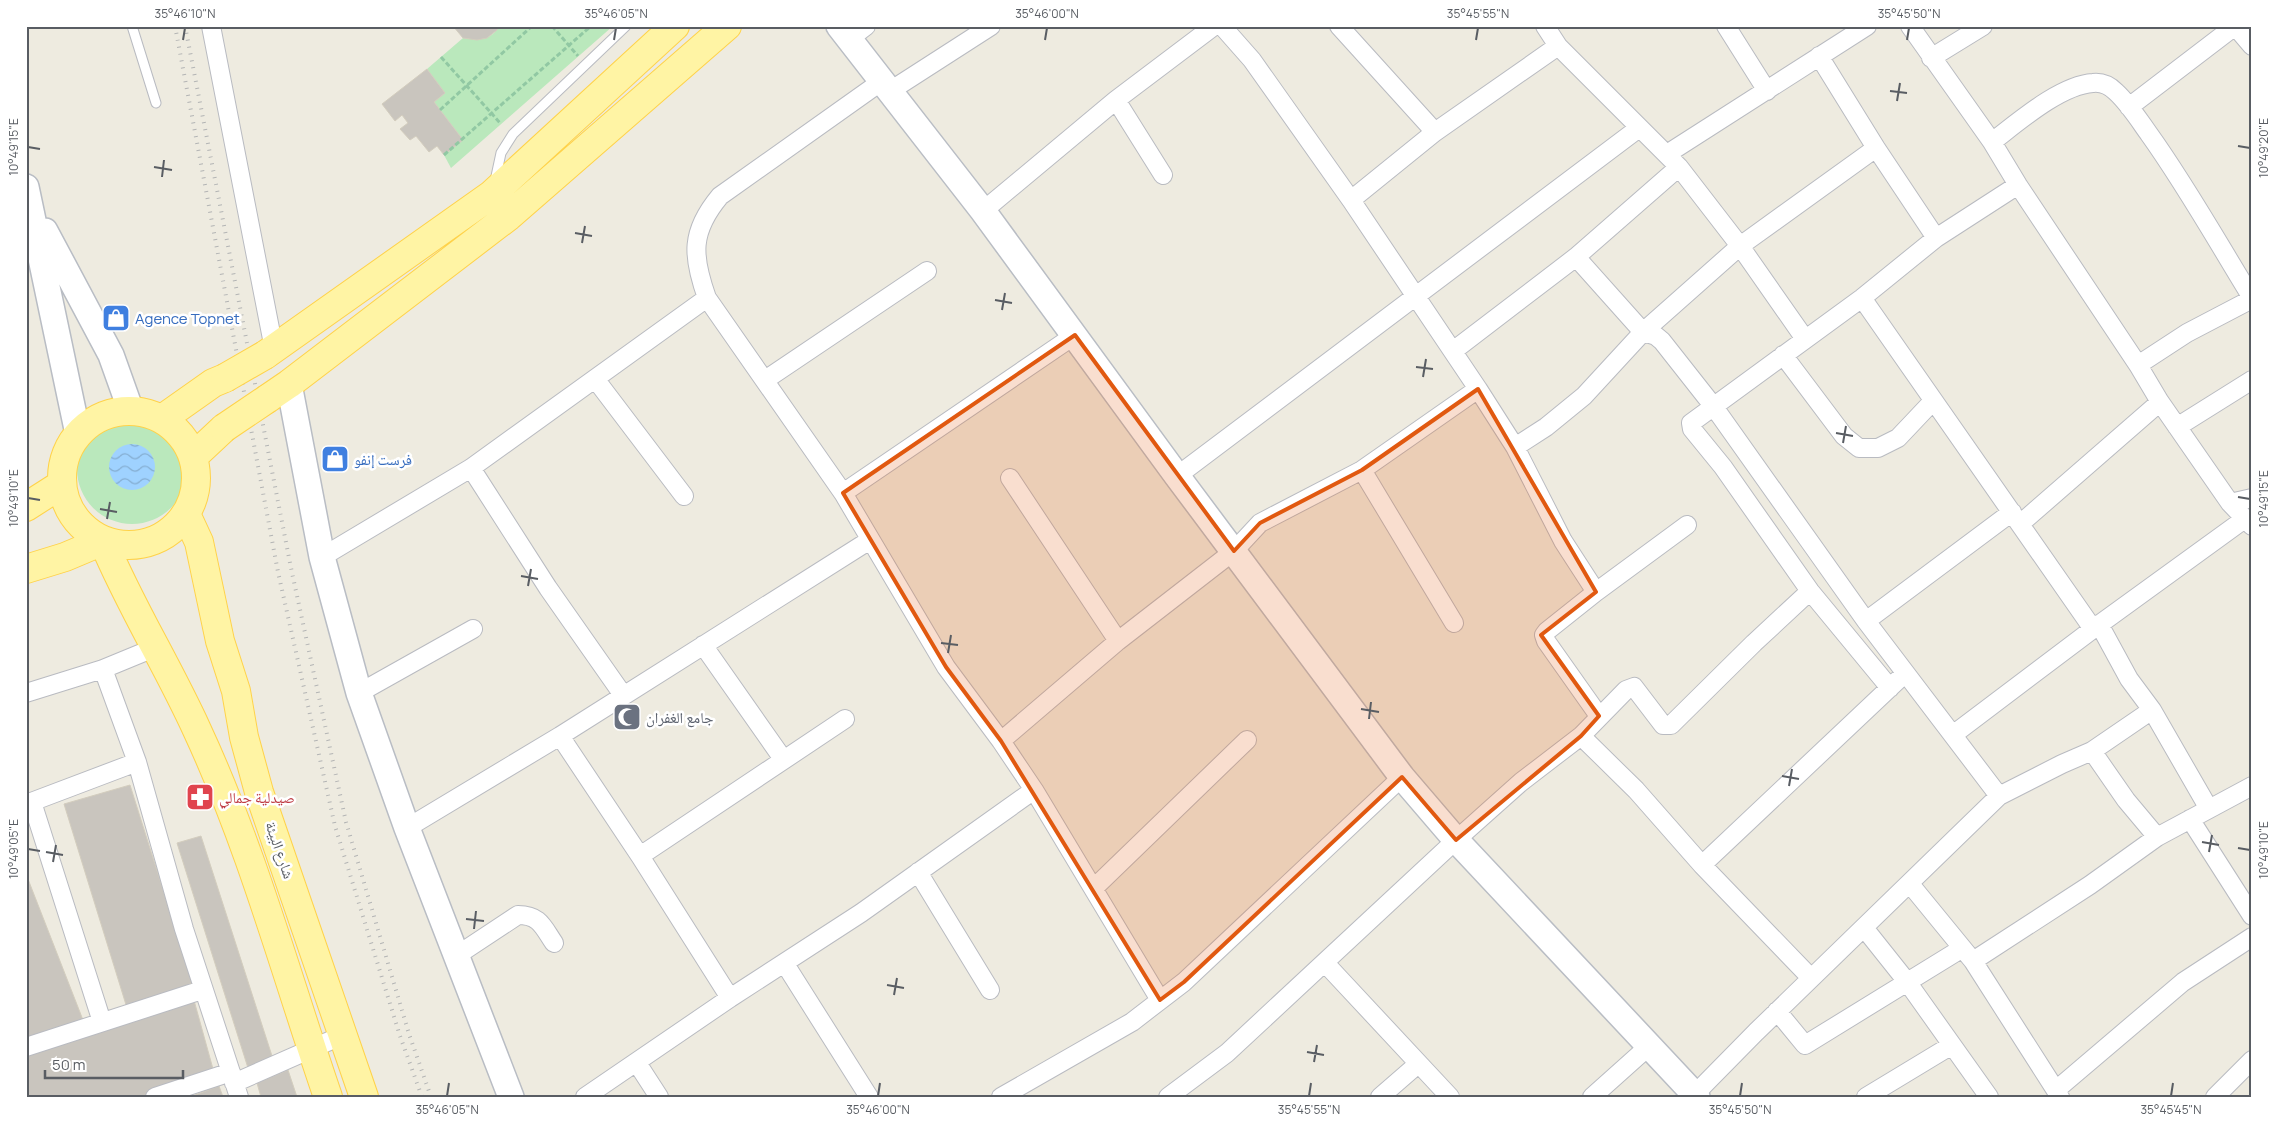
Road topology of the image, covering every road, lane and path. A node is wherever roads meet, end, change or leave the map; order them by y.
1 (132, 26) edge
2 (211, 26) edge
3 (532, 26) edge
4 (552, 26) edge
5 (591, 26) edge
6 (626, 26) edge
7 (675, 26) edge
8 (727, 26) edge
9 (991, 26) edge
10 (1214, 26) edge
11 (1222, 26) edge
12 (1339, 26) edge
13 (1545, 26) edge
14 (1726, 26) edge
15 (1867, 26) edge
16 (1910, 26) edge
17 (1983, 26) edge
18 (2235, 26) edge
19 (851, 31) edge
20 (568, 46) junction
21 (1558, 46) junction
22 (2252, 46) edge
23 (578, 56) dead end
24 (1819, 56) junction
25 (442, 57) dead end
26 (1930, 58) junction
27 (466, 85) junction
28 (886, 86) junction
29 (1767, 91) junction
30 (1116, 100) junction
31 (156, 103) dead end
32 (2129, 107) junction
33 (440, 110) dead end
34 (492, 113) junction
35 (501, 124) dead end
36 (1638, 128) junction
37 (1435, 132) junction
38 (1992, 142) junction
39 (1876, 148) junction
40 (444, 155) dead end
41 (1673, 160) junction
42 (1163, 175) dead end
43 (2018, 185) junction
44 (29, 196) edge
45 (491, 196) junction
46 (1351, 200) junction
47 (983, 211) junction
48 (1936, 238) junction
49 (1740, 246) junction
50 (1576, 257) junction
51 (927, 271) dead end
52 (1416, 296) junction
53 (707, 298) junction
54 (1862, 298) junction
55 (2252, 299) edge
56 (1643, 332) junction
57 (1075, 335) junction
58 (1805, 339) junction
59 (1454, 351) junction
60 (270, 352) junction
61 (1783, 355) junction
62 (2138, 365) junction
63 (596, 380) junction
64 (765, 380) junction
65 (2252, 380) edge
66 (1478, 389) junction
67 (278, 392) junction
68 (1933, 401) junction
69 (2160, 402) junction
70 (1714, 407) junction
71 (131, 411) junction
72 (162, 419) junction
73 (2177, 427) junction
74 (78, 434) junction
75 (1515, 448) junction
76 (193, 457) junction
77 (471, 468) junction
78 (1362, 470) junction
79 (1177, 476) junction
80 (1010, 478) dead end
81 (62, 484) junction
82 (843, 493) junction
83 (684, 496) dead end
84 (2252, 498) edge
85 (2230, 503) junction
86 (26, 507) edge
87 (186, 514) junction
88 (2016, 518) junction
89 (2249, 522) edge
90 (1687, 526) dead end
91 (870, 540) junction
92 (103, 541) junction
93 (1234, 550) junction
94 (322, 557) junction
95 (26, 569) edge
96 (1810, 591) junction
97 (1596, 592) junction
98 (1866, 621) junction
99 (1454, 623) dead end
100 (2096, 626) junction
101 (473, 629) dead end
102 (1118, 641) junction
103 (703, 644) junction
104 (154, 648) junction
105 (102, 669) junction
106 (1905, 673) junction
107 (1890, 688) junction
108 (26, 693) edge
109 (359, 694) junction
110 (623, 695) junction
111 (2152, 710) junction
112 (1599, 716) junction
113 (845, 719) dead end
114 (1954, 734) junction
115 (560, 736) junction
116 (1581, 736) junction
117 (1246, 740) dead end
118 (1001, 741) junction
119 (2092, 751) junction
120 (783, 759) junction
121 (137, 762) junction
122 (1402, 776) junction
123 (2252, 786) edge
124 (1034, 790) junction
125 (1999, 796) junction
126 (29, 803) edge
127 (2209, 809) junction
128 (2190, 819) junction
129 (408, 828) junction
130 (2157, 837) junction
131 (1456, 840) junction
132 (640, 856) junction
133 (1702, 865) junction
134 (918, 872) junction
135 (1910, 884) junction
136 (1094, 888) junction
137 (2252, 916) edge
138 (1865, 929) junction
139 (2252, 937) edge
140 (554, 943) dead end
141 (1967, 955) junction
142 (456, 956) junction
143 (1325, 963) junction
144 (785, 964) junction
145 (1811, 978) junction
146 (1908, 982) junction
147 (202, 990) junction
148 (990, 990) dead end
149 (730, 998) junction
150 (1160, 1000) junction
151 (1777, 1011) junction
152 (102, 1022) junction
153 (343, 1035) junction
154 (1952, 1045) junction
155 (1649, 1046) junction
156 (26, 1047) edge
157 (311, 1049) junction
158 (2252, 1060) edge
159 (637, 1063) junction
160 (1418, 1064) junction
161 (235, 1084) edge
162 (361, 1087) edge
163 (326, 1092) edge
164 (2058, 1093) edge
165 (1176, 1095) edge
166 (1696, 1096) edge
167 (155, 1097) edge
168 (511, 1097) edge
169 (585, 1097) edge
170 (659, 1097) edge
171 (869, 1097) edge
172 (1001, 1097) edge
173 (1380, 1097) edge
174 (1450, 1097) edge
175 (1592, 1097) edge
176 (1866, 1097) edge
177 (1989, 1097) edge
178 (2216, 1097) edge

1 - 31 lane
2 - 60 street
3 - 27 path
4 - 20 path
5 - 20 path
6 - 45 lane
7 - 45 main road
8 - 67 main road
9 - 28 street
10 - 30 street
11 - 46 street
12 - 37 street
13 - 21 street
14 - 29 street
15 - 24 street
16 - 26 street
17 - 26 street
18 - 22 street
18 - 32 street
19 - 28 street
20 - 23 path
20 - 34 path
21 - 36 street
21 - 37 street
24 - 29 street
24 - 39 street
25 - 27 path
26 - 38 street
27 - 33 path
27 - 34 path
28 - 47 street
28 - 53 street
29 - 41 street
30 - 42 street
30 - 47 street
32 - 38 street
32 - 55 street
34 - 35 path
34 - 40 path
36 - 41 street
36 - 52 street
37 - 46 street
38 - 43 street
39 - 48 street
39 - 49 street
41 - 49 street
41 - 50 street
43 - 48 street
43 - 62 street
44 - 71 street
44 - 74 street
45 - 60 main road
46 - 52 street
47 - 57 street
48 - 54 street
49 - 56 street
49 - 58 street
50 - 56 street
50 - 59 street
51 - 64 street
52 - 59 street
52 - 79 street
53 - 63 street
53 - 64 street
54 - 58 street
54 - 68 street
55 - 62 street
56 - 70 street
56 - 75 street
57 - 79 street
57 - 82 street
58 - 61 street
59 - 66 street
60 - 72 main road, bridge
61 - 68 street
61 - 70 street
62 - 69 street
63 - 77 street
63 - 83 street
64 - 82 street
65 - 73 street
66 - 75 street
66 - 78 street
67 - 76 main road, bridge
67 - 94 street
68 - 88 street
69 - 73 street
69 - 88 street
70 - 96 street
70 - 98 street
71 - 72 main road
71 - 74 main road
72 - 76 main road
73 - 85 street
74 - 81 main road
75 - 97 street
76 - 87 main road
77 - 94 street
77 - 110 street
78 - 93 street
78 - 99 street
79 - 93 street
80 - 102 street
81 - 86 main road
81 - 92 main road
82 - 91 street
84 - 85 street
85 - 89 street
87 - 92 main road
87 - 153 main road, شارع البيئة
88 - 98 street
88 - 100 street
89 - 100 street
90 - 97 street
91 - 103 street
91 - 118 street
92 - 95 main road
92 - 104 main road
93 - 102 street
93 - 122 street
94 - 109 street
96 - 107 street
96 - 112 street
97 - 112 street
98 - 106 street
100 - 111 street
100 - 114 street
101 - 109 street
102 - 118 street
103 - 110 street
103 - 120 street
104 - 105 street
104 - 157 main road
105 - 108 street
105 - 121 street
106 - 107 street
106 - 114 street
107 - 133 street
109 - 129 street
110 - 115 street
111 - 119 street
111 - 127 street
112 - 116 street
113 - 120 street
114 - 125 street
115 - 129 street
115 - 132 street
116 - 131 street
116 - 133 street
117 - 136 street
118 - 124 street
119 - 125 street
119 - 130 street
120 - 132 street
121 - 126 street
121 - 147 street
122 - 131 street
122 - 150 street
123 - 127 street
124 - 134 street
124 - 136 street
125 - 135 street
126 - 152 street
127 - 128 street
128 - 130 street
128 - 137 street
129 - 142 street
130 - 141 street
131 - 143 street
131 - 155 street
132 - 149 street
133 - 145 street
134 - 144 street
134 - 148 street
135 - 138 street
135 - 141 street
136 - 150 street
138 - 145 street
138 - 146 street
139 - 164 street
140 - 142 street
141 - 146 street
141 - 164 street
142 - 168 street
143 - 160 street
143 - 165 street
144 - 149 street
144 - 171 street
145 - 151 street
146 - 151 street
146 - 154 street
147 - 152 street
147 - 161 street
149 - 159 street
150 - 172 street
151 - 166 street
152 - 156 street
153 - 157 street
153 - 162 main road, شارع البيئة
154 - 176 street
154 - 177 street
155 - 166 street
155 - 175 street
157 - 161 street
157 - 163 main road
158 - 178 street
159 - 169 street
159 - 170 street
160 - 173 street
160 - 174 street
161 - 167 street
162 - 163 main road

